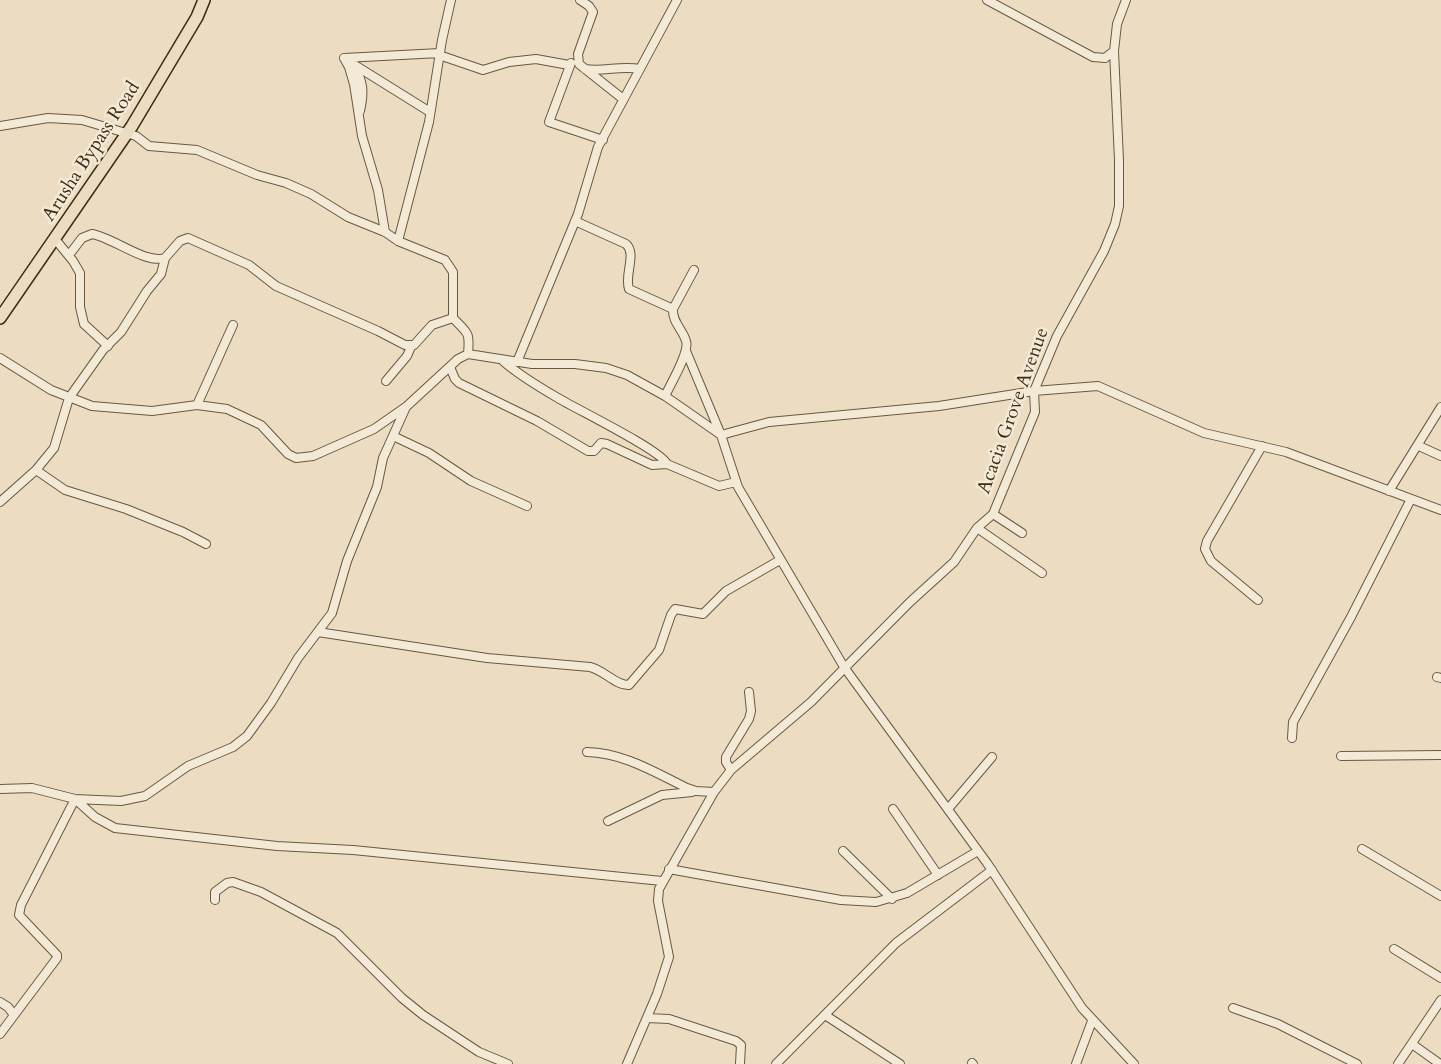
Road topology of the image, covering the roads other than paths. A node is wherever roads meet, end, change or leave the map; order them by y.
1 (204, 0) edge
2 (451, 0) edge
3 (580, 0) edge
4 (678, 0) edge
5 (987, 0) edge
6 (1004, 0) edge
7 (1126, 0) edge
8 (999, 8) junction
9 (1114, 51) junction
10 (440, 54) junction
11 (344, 58) junction
12 (577, 60) junction
13 (569, 65) junction
14 (583, 69) junction
15 (640, 70) junction
16 (623, 99) junction
17 (430, 112) junction
18 (0, 126) edge
19 (127, 133) junction
20 (603, 140) junction
21 (575, 221) junction
22 (385, 232) junction
23 (55, 239) junction
24 (398, 241) junction
25 (69, 255) junction
26 (165, 258) junction
27 (694, 270) dead end
28 (673, 309) junction
29 (0, 318) edge
30 (453, 318) junction
31 (233, 325) dead end
32 (108, 346) junction
33 (411, 346) junction
34 (686, 352) junction
35 (468, 354) junction
36 (0, 358) edge
37 (501, 359) junction
38 (516, 362) junction
39 (450, 366) junction
40 (386, 381) dead end
41 (1034, 391) junction
42 (665, 396) junction
43 (69, 398) junction
44 (197, 404) junction
45 (407, 406) junction
46 (1441, 407) edge
47 (721, 435) junction
48 (392, 436) junction
49 (1262, 446) junction
50 (1419, 446) junction
51 (1441, 456) edge
52 (667, 464) junction
53 (36, 470) junction
54 (736, 482) junction
55 (1389, 490) junction
56 (1411, 499) junction
57 (0, 502) edge
58 (527, 506) dead end
59 (1441, 510) edge
60 (993, 514) junction
61 (977, 528) junction
62 (1022, 533) dead end
63 (206, 544) dead end
64 (780, 560) junction
65 (1042, 573) dead end
66 (1258, 600) dead end
67 (318, 632) junction
68 (844, 667) junction
69 (749, 692) dead end
70 (1292, 738) dead end
71 (587, 752) dead end
72 (1441, 755) edge
73 (1341, 756) dead end
74 (992, 757) dead end
75 (731, 770) junction
76 (0, 789) edge
77 (696, 791) junction
78 (714, 792) junction
79 (75, 799) junction
80 (893, 809) dead end
81 (948, 809) junction
82 (608, 821) dead end
83 (1362, 848) dead end
84 (843, 851) dead end
85 (978, 851) junction
86 (669, 869) junction
87 (992, 870) junction
88 (938, 875) junction
89 (662, 881) junction
90 (1441, 896) edge
91 (892, 899) junction
92 (215, 900) dead end
93 (1394, 949) dead end
94 (1441, 978) edge
95 (1441, 1000) edge
96 (0, 1002) edge
97 (1233, 1008) dead end
98 (14, 1015) junction
99 (825, 1015) junction
100 (647, 1018) junction
101 (1092, 1021) junction
102 (0, 1034) edge
103 (1412, 1044) junction
104 (508, 1064) edge
105 (627, 1064) edge
106 (740, 1064) edge
107 (776, 1064) edge
108 (900, 1064) edge
109 (1076, 1064) edge
110 (1134, 1064) edge
111 (1358, 1064) edge
112 (1398, 1064) edge
113 (1440, 1064) edge

1 - 19 main road, Arusha Bypass Road
2 - 10 street
3 - 12 street
4 - 15 street
5 - 8 street
6 - 8 street
7 - 9 street, Acacia Grove Avenue
8 - 9 street
9 - 41 street, Acacia Grove Avenue
10 - 11 street
10 - 13 street
10 - 17 street
11 - 17 street
11 - 22 street
12 - 13 street
12 - 14 street
13 - 20 street
14 - 15 street
14 - 16 street
15 - 16 street
16 - 20 street
17 - 24 street
18 - 19 street
19 - 22 street
19 - 23 main road, Arusha Bypass Road
20 - 21 street
21 - 28 street
21 - 38 street
22 - 24 street
23 - 25 street
23 - 29 main road, Arusha Bypass Road
24 - 30 street
25 - 26 street
25 - 32 street
26 - 32 street
26 - 33 street
27 - 28 street
28 - 34 street
30 - 33 street
30 - 35 street
31 - 44 street
32 - 43 street
33 - 40 street
34 - 42 street
34 - 47 street
35 - 37 street
35 - 39 street
36 - 43 street
37 - 38 street
37 - 52 street
38 - 42 street
39 - 45 street
39 - 52 street
41 - 47 street
41 - 49 street
41 - 60 street, Acacia Grove Avenue
42 - 47 street
43 - 44 street
43 - 53 street
44 - 45 street
45 - 48 street
46 - 50 street
47 - 54 street
48 - 58 street
48 - 67 street
49 - 55 street
49 - 66 street
50 - 51 street
50 - 55 street
52 - 54 street
53 - 57 street
53 - 63 street
54 - 64 street
55 - 56 street
56 - 59 street
56 - 70 street
60 - 61 street, Acacia Grove Avenue
60 - 62 street
61 - 65 street
61 - 68 street, Acacia Grove Avenue
64 - 67 street
64 - 68 street
67 - 79 street
68 - 75 street, Acacia Grove Avenue
68 - 81 street
69 - 75 street
71 - 77 street
72 - 73 street
74 - 81 street
75 - 78 street, Acacia Grove Avenue
76 - 79 street
77 - 78 street
77 - 82 street
78 - 86 street, Acacia Grove Avenue
79 - 89 street
79 - 98 street
80 - 88 street
81 - 85 street
83 - 90 street
84 - 91 street
85 - 87 street
85 - 88 street
86 - 89 street, Acacia Grove Avenue
86 - 91 street
87 - 99 street
87 - 101 street
88 - 91 street
89 - 100 street
92 - 104 street
93 - 94 street
95 - 103 street
96 - 98 street
97 - 111 street
98 - 102 street
99 - 107 street
99 - 108 street
100 - 105 street
100 - 106 street
101 - 109 street
101 - 110 street
103 - 112 street
103 - 113 street

